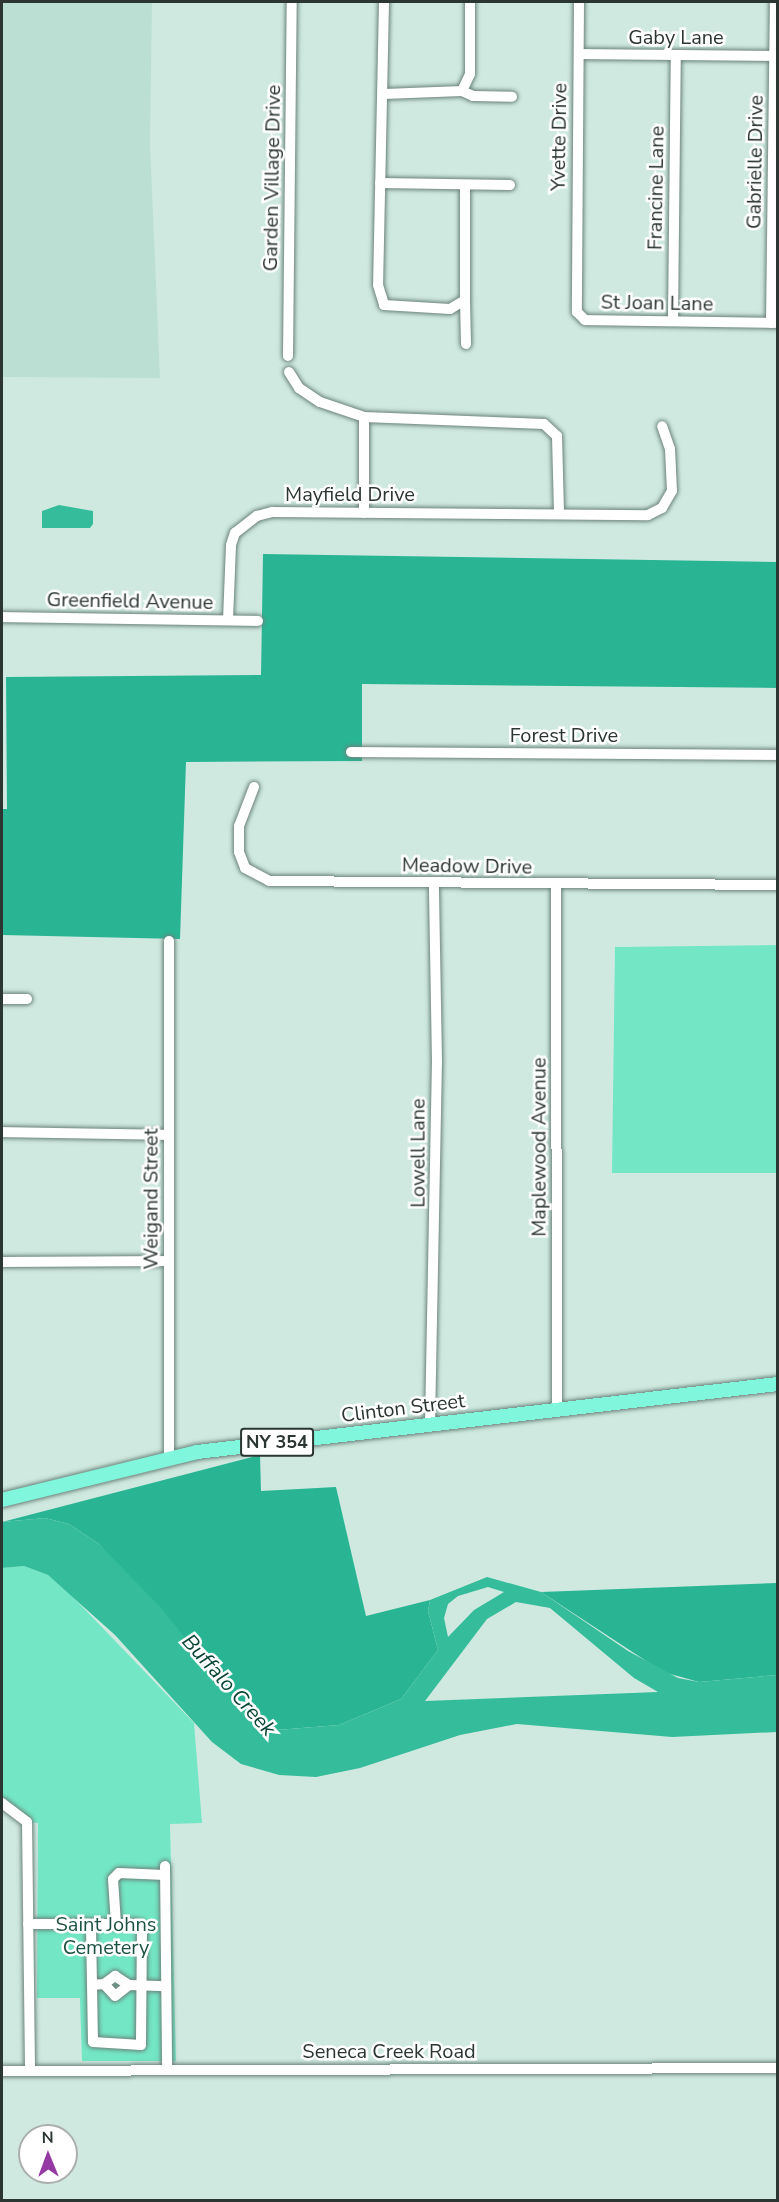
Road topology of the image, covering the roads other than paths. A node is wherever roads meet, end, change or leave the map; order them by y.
1 (292, 2) edge
2 (384, 2) edge
3 (470, 2) edge
4 (579, 2) edge
5 (775, 2) edge
6 (579, 54) junction
7 (676, 55) junction
8 (774, 56) junction
9 (462, 91) junction
10 (384, 94) junction
11 (512, 97) dead end
12 (380, 183) junction
13 (465, 184) junction
14 (510, 185) dead end
15 (576, 274) joint
16 (465, 300) junction
17 (673, 321) junction
18 (774, 323) edge
19 (466, 344) dead end
20 (288, 356) dead end
21 (289, 372) dead end
22 (364, 417) junction
23 (662, 426) dead end
24 (364, 513) junction
25 (559, 514) junction
26 (2, 617) edge
27 (228, 620) junction
28 (258, 621) dead end
29 (351, 752) dead end
30 (777, 755) edge
31 (254, 788) dead end
32 (434, 883) junction
33 (556, 885) junction
34 (777, 885) edge
35 (169, 940) dead end
36 (2, 999) edge
37 (27, 999) dead end
38 (2, 1132) edge
39 (169, 1135) junction
40 (169, 1261) junction
41 (2, 1262) edge
42 (777, 1384) edge
43 (557, 1409) junction
44 (430, 1424) junction
45 (169, 1458) junction
46 (2, 1500) edge
47 (2, 1803) edge
48 (27, 1924) junction
49 (91, 1924) junction
50 (116, 1924) junction
51 (104, 1984) junction
52 (92, 1985) junction
53 (129, 1985) junction
54 (142, 1985) junction
55 (166, 1986) junction
56 (777, 2068) edge
57 (166, 2070) junction
58 (2, 2071) edge
59 (30, 2071) junction

1 - 20 street, Garden Village Drive
2 - 10 street
3 - 9 street
4 - 6 street, Yvette Drive
5 - 8 street, Gabrielle Drive
6 - 7 street, Gaby Lane
6 - 15 street, Yvette Drive
7 - 8 street, Gaby Lane
7 - 17 street, Francine Lane
8 - 18 street, Gabrielle Drive
9 - 10 street
9 - 11 street
10 - 12 street
12 - 13 street
12 - 16 street
13 - 14 street
13 - 16 street
15 - 17 street, St Joan Lane
16 - 19 street
17 - 18 street, St Joan Lane
21 - 22 street
22 - 24 street
22 - 25 street
23 - 25 street, Mayfield Drive
24 - 25 street, Mayfield Drive
24 - 27 street, Mayfield Drive
26 - 27 street, Greenfield Avenue
27 - 28 street, Greenfield Avenue
29 - 30 street, Forest Drive
31 - 32 street, Meadow Drive
32 - 33 street, Meadow Drive
32 - 44 street, Lowell Lane
33 - 34 street, Meadow Drive
33 - 43 street, Maplewood Avenue
35 - 39 street, Weigand Street
36 - 37 street
38 - 39 street
39 - 40 street, Weigand Street
40 - 41 street
40 - 45 street, Weigand Street
42 - 43 main road, Clinton Street / NY 354
43 - 44 main road, Clinton Street / NY 354
44 - 45 main road, Clinton Street / NY 354
45 - 46 main road, Clinton Street / NY 354
47 - 48 street
48 - 49 street
48 - 59 street
49 - 50 street
49 - 52 street
50 - 54 street
50 - 55 street
51 - 52 street
51 - 53 street
51 - 53 street
52 - 54 street
53 - 54 street
54 - 55 street
55 - 57 street
56 - 57 street, Seneca Creek Road
57 - 59 street, Seneca Creek Road
58 - 59 street, Seneca Creek Road

